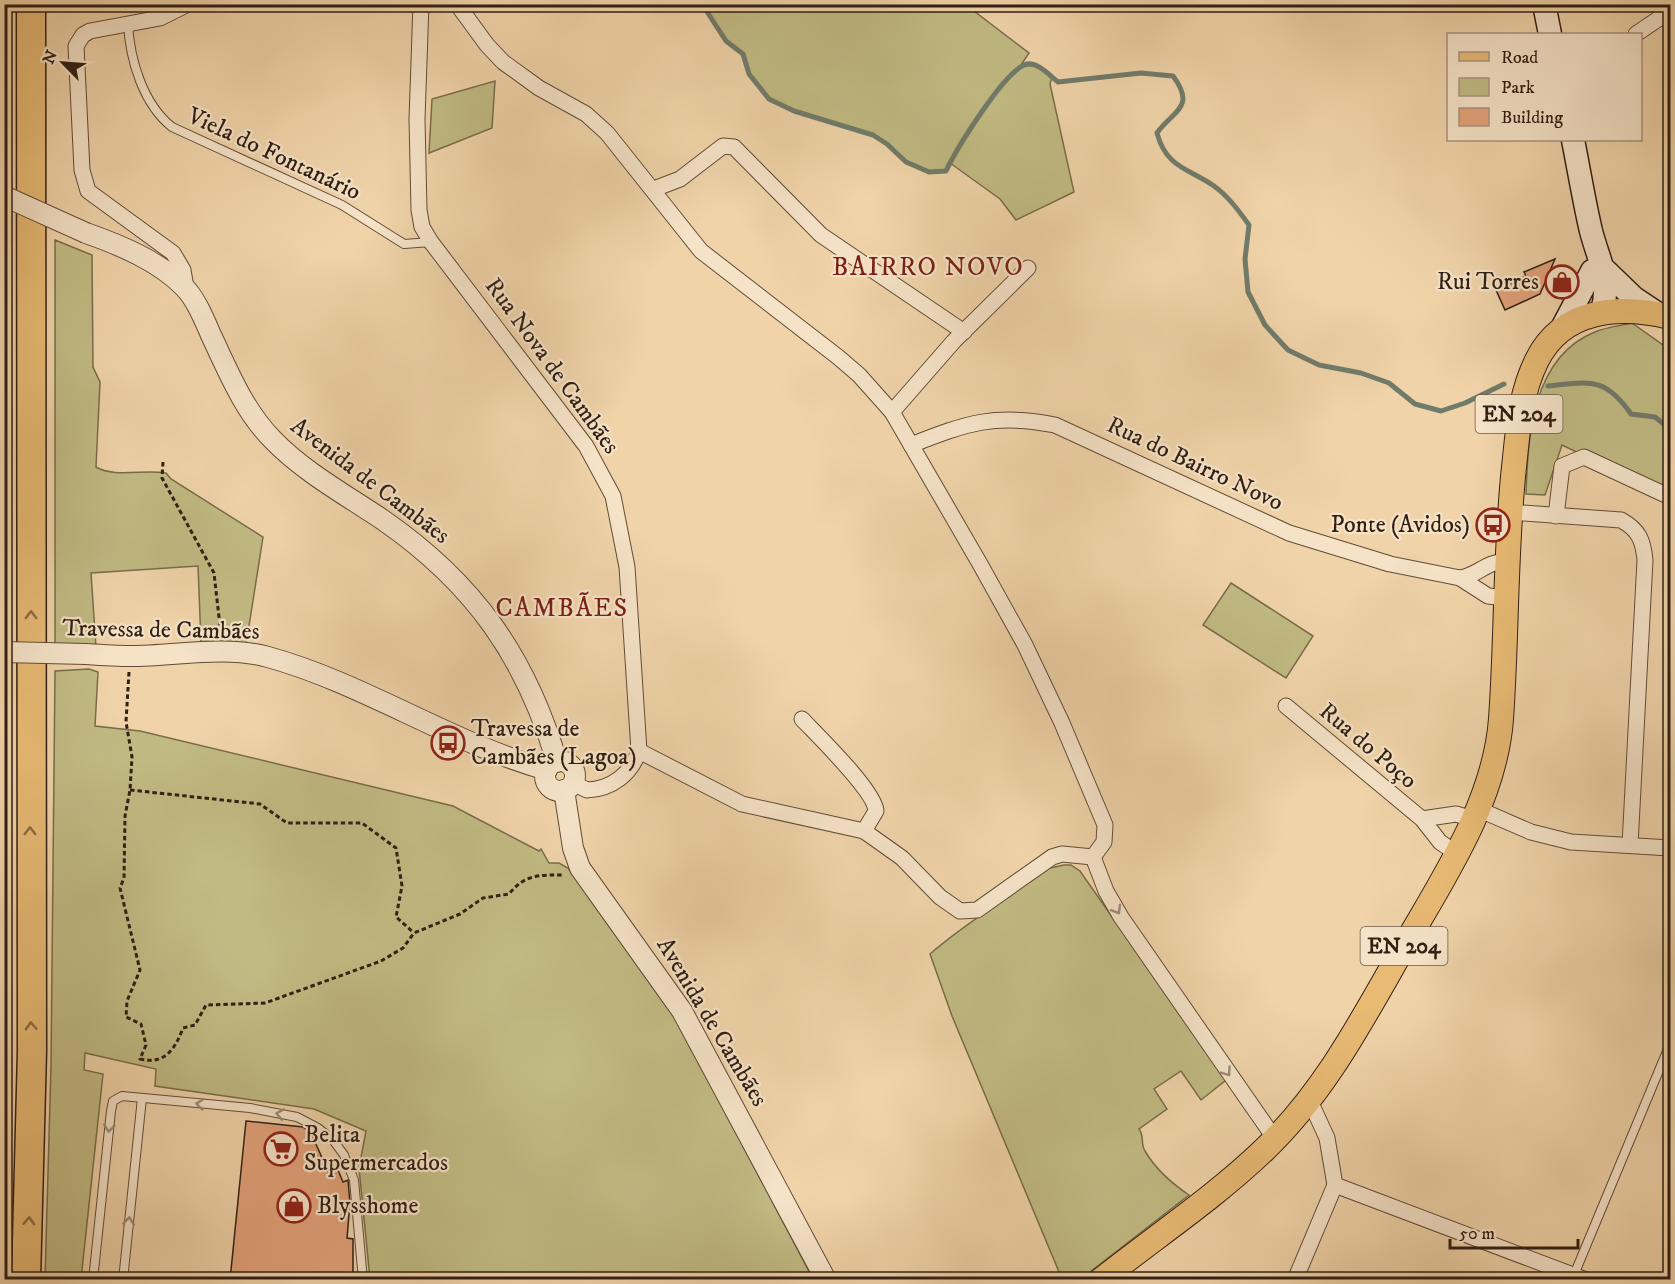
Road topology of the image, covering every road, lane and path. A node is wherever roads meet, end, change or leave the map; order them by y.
1 (32, 4) edge
2 (188, 4) edge
3 (421, 4) edge
4 (457, 4) edge
5 (1544, 4) edge
6 (1670, 11) edge
7 (128, 24) junction
8 (1550, 33) edge
9 (1637, 33) edge
10 (1573, 141) edge
11 (654, 189) junction
12 (4, 196) edge
13 (431, 242) junction
14 (1028, 268) dead end
15 (1599, 270) junction
16 (186, 288) junction
17 (1602, 312) junction
18 (1664, 316) edge
19 (1562, 328) junction
20 (964, 332) junction
21 (892, 412) junction
22 (911, 445) junction
23 (163, 462) dead end
24 (1670, 497) edge
25 (1509, 512) junction
26 (1556, 516) junction
27 (1508, 562) junction
28 (1460, 578) junction
29 (1506, 598) junction
30 (4, 652) edge
31 (223, 652) junction
32 (130, 656) junction
33 (1286, 706) dead end
34 (802, 719) dead end
35 (639, 751) junction
36 (552, 766) junction
37 (569, 787) junction
38 (130, 790) junction
39 (1475, 814) junction
40 (1422, 819) junction
41 (864, 831) junction
42 (1630, 845) junction
43 (1671, 848) edge
44 (1456, 853) junction
45 (1093, 857) junction
46 (580, 868) junction
47 (414, 933) junction
48 (1671, 1044) edge
49 (142, 1098) junction
50 (1310, 1101) junction
51 (1275, 1139) junction
52 (1335, 1185) junction
53 (1580, 1277) edge
54 (26, 1280) edge
55 (93, 1280) edge
56 (123, 1280) edge
57 (363, 1280) edge
58 (826, 1280) edge
59 (1101, 1280) edge
60 (1295, 1280) edge

54 -> 1 highway
2 - 7 street
3 - 13 street, Rua Nova de Cambães
4 - 11 street
5 - 8 main road
6 - 9 street
7 - 13 lane, Viela do Fontanário
7 - 16 street
10 - 15 main road
11 - 20 street
11 - 21 street
12 - 16 street, Avenida de Cambães, bridge
13 - 35 street, Rua Nova de Cambães
14 - 20 street
15 - 17 main road
15 - 18 main road
15 - 19 main road
16 - 36 street, Avenida de Cambães
17 - 18 main road, EN 204
17 - 19 main road, EN 204
19 - 25 main road, EN 204
20 - 21 street
21 - 22 street
22 - 28 street, Rua do Bairro Novo
22 - 45 street
23 - 31 path
24 - 26 street
25 - 26 street
25 - 27 main road, EN 204
26 - 42 street
27 - 28 street
27 - 29 main road, EN 204
28 - 29 street
29 - 39 main road, EN 204
30 - 32 street, Travessa de Cambães, bridge
31 - 32 street, Travessa de Cambães
31 - 36 street, Travessa de Cambães
32 - 38 path
33 - 40 street, Rua do Poço
34 - 41 street
35 - 37 street
35 - 41 street
36 - 37 street, Avenida de Cambães
37 - 46 street, Avenida de Cambães
38 - 47 path
38 - 47 path
39 - 40 street, Rua do Poço
39 - 42 street, Rua do Poço
39 - 44 main road, EN 204
40 - 44 street, Rua do Poço
41 - 45 street
42 - 43 street, Rua do Poço
44 - 50 main road, EN 204
45 -> 51 street
46 - 47 path
46 - 58 street, Avenida de Cambães
48 - 53 lane
49 -> 55 lane
56 -> 49 lane
57 -> 49 lane
50 - 51 main road, EN 204
50 - 52 street
51 - 59 main road, EN 204
52 - 53 street
52 - 60 street

